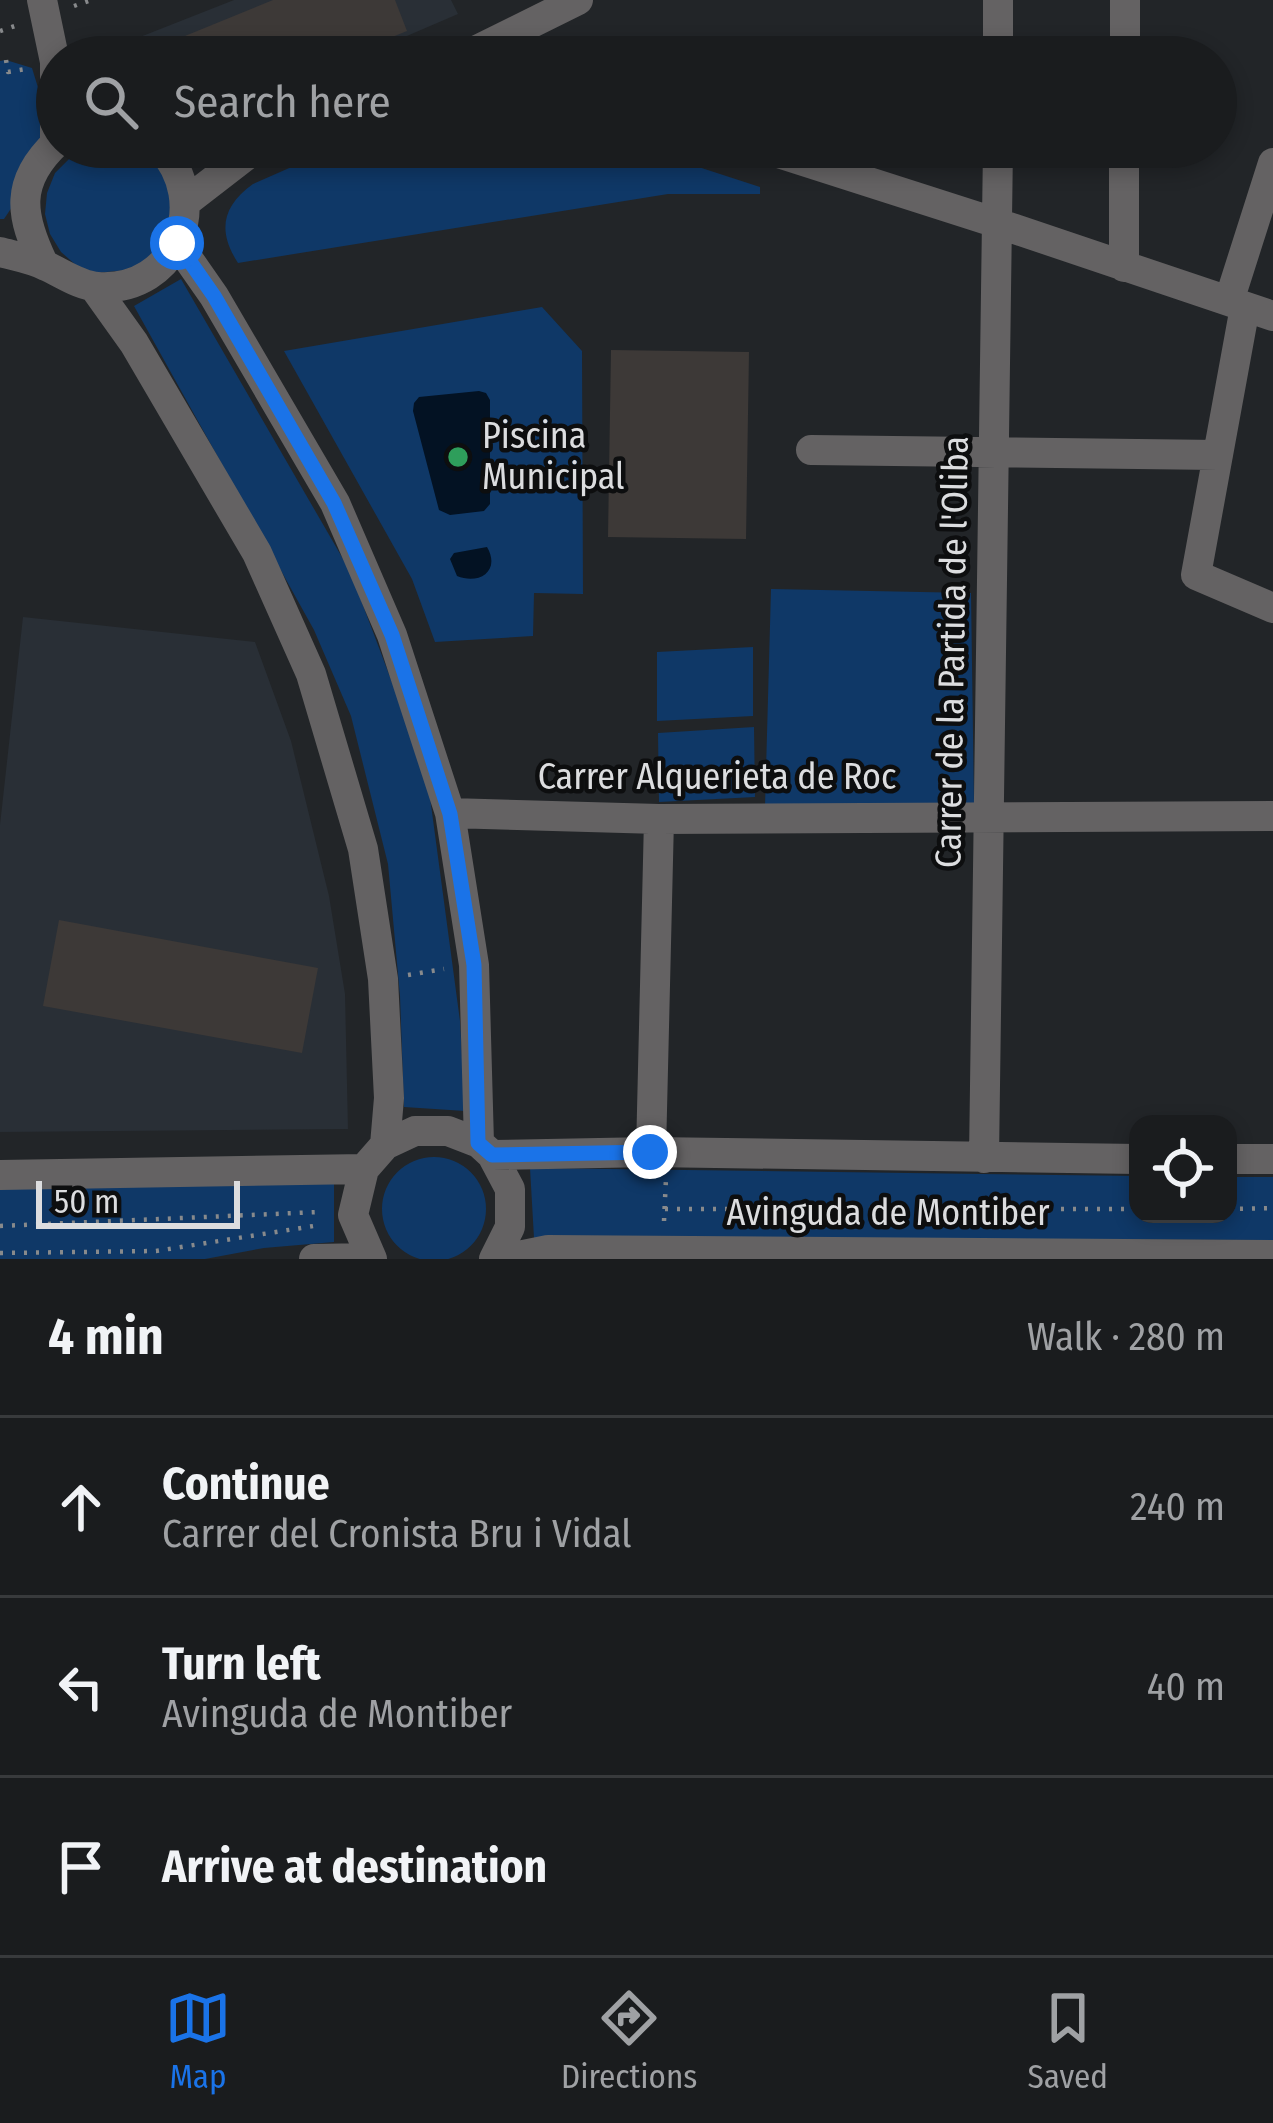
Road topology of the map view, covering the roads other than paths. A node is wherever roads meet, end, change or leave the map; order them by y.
1 (43, 0) edge
2 (578, 0) edge
3 (998, 0) edge
4 (1125, 0) edge
5 (50, 36) edge
6 (505, 36) edge
7 (998, 36) edge
8 (1125, 36) edge
9 (1273, 163) edge
10 (36, 164) edge
11 (175, 168) edge
12 (221, 168) edge
13 (826, 168) edge
14 (998, 168) edge
15 (1124, 168) edge
16 (28, 182) junction
17 (187, 201) junction
18 (0, 221) edge
19 (998, 223) junction
20 (177, 243) junction
21 (0, 252) edge
22 (44, 265) junction
23 (0, 266) edge
24 (1124, 267) junction
25 (2, 278) edge
26 (94, 287) junction
27 (1249, 308) edge
28 (811, 451) dead end
29 (994, 451) junction
30 (1218, 455) junction
31 (1273, 608) edge
32 (450, 814) junction
33 (989, 816) junction
34 (1273, 816) edge
35 (659, 819) junction
36 (385, 1145) junction
37 (485, 1149) junction
38 (658, 1152) junction
39 (984, 1158) junction
40 (1129, 1159) edge
41 (1237, 1159) edge
42 (1273, 1159) edge
43 (364, 1169) junction
44 (0, 1175) edge
45 (1273, 1255) edge
46 (371, 1258) edge
47 (314, 1259) edge
48 (494, 1259) edge
49 (504, 1259) edge

1 - 5 street, bridge
2 - 6 street
3 - 7 street
4 - 8 street
9 - 27 street
10 - 16 street
11 - 17 street
12 - 17 street
13 - 19 street
14 - 19 street, Carrer de la Partida de l'Oliba
15 - 24 street
16 - 18 street
16 - 22 street
17 - 20 street
19 - 24 street
19 - 29 street, Carrer de la Partida de l'Oliba
20 - 26 street
20 - 32 street
21 - 22 street
22 - 26 street
23 - 25 street
24 - 27 street
26 - 36 street
27 - 30 street
28 - 29 street
29 - 30 street
29 - 33 street, Carrer de la Partida de l'Oliba
30 - 31 street
32 - 35 street, Carrer Alquerieta de Roc
32 - 37 street
33 - 34 street, Carrer Alquerieta de Roc
33 - 35 street, Carrer Alquerieta de Roc
33 - 39 street, Carrer de la Partida de l'Oliba
35 - 38 street
36 - 37 street, Avinguda de Montiber
36 - 43 street
37 - 38 street, Avinguda de Montiber
37 - 48 street
38 - 39 street, Avinguda de Montiber
39 - 40 street, Avinguda de Montiber
41 - 42 street
43 - 44 street
43 - 46 street
45 - 49 street, Avinguda de Montiber
46 - 47 street

